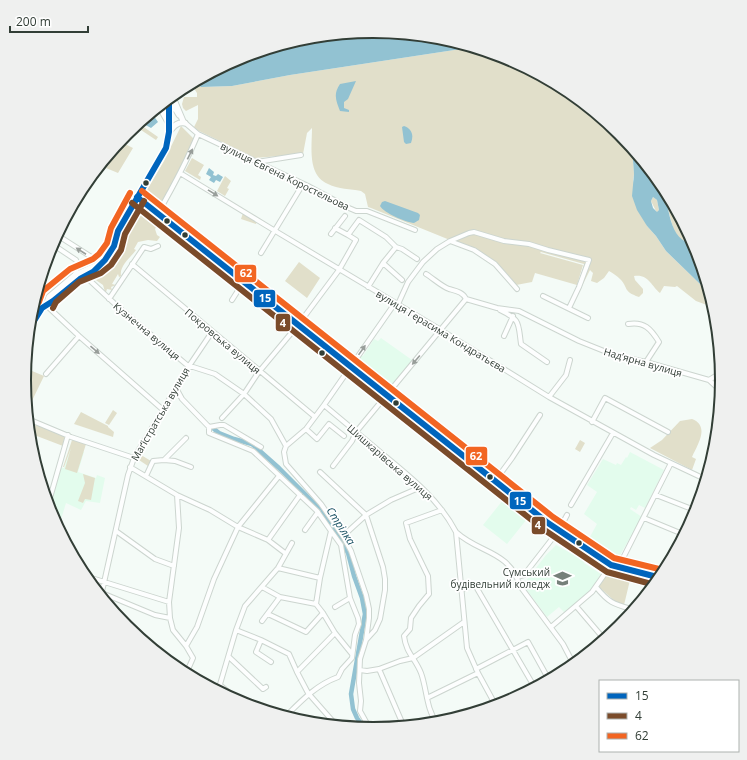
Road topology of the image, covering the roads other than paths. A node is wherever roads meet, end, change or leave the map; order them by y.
1 (175, 101) edge
2 (169, 105) edge
3 (167, 106) edge
4 (162, 110) edge
5 (184, 122) junction
6 (170, 125) junction
7 (169, 132) junction
8 (198, 134) junction
9 (300, 155) dead end
10 (257, 162) junction
11 (180, 173) junction
12 (303, 184) junction
13 (137, 197) junction
14 (158, 213) junction
15 (345, 216) dead end
16 (335, 228) junction
17 (275, 230) junction
18 (415, 230) dead end
19 (118, 231) junction
20 (331, 234) dead end
21 (348, 235) junction
22 (62, 239) edge
23 (450, 241) junction
24 (158, 246) dead end
25 (396, 247) junction
26 (58, 248) edge
27 (261, 253) dead end
28 (417, 260) dead end
29 (132, 264) junction
30 (383, 264) junction
31 (340, 270) junction
32 (83, 274) junction
33 (426, 274) dead end
34 (75, 275) junction
35 (402, 280) dead end
36 (244, 281) junction
37 (368, 287) junction
38 (517, 289) dead end
39 (543, 296) dead end
40 (109, 299) junction
41 (466, 299) junction
42 (41, 300) edge
43 (232, 300) dead end
44 (396, 304) junction
45 (46, 305) junction
46 (497, 308) junction
47 (569, 308) junction
48 (38, 314) edge
49 (513, 316) junction
50 (588, 318) dead end
51 (628, 324) dead end
52 (298, 325) junction
53 (441, 330) junction
54 (212, 332) junction
55 (78, 336) junction
56 (504, 336) dead end
57 (570, 360) dead end
58 (547, 362) dead end
59 (646, 362) junction
60 (189, 366) junction
61 (351, 366) junction
62 (260, 371) junction
63 (46, 374) dead end
64 (716, 376) edge
65 (709, 380) junction
66 (716, 386) edge
67 (176, 388) junction
68 (244, 394) junction
69 (386, 396) junction
70 (549, 397) junction
71 (324, 405) junction
72 (162, 409) junction
73 (540, 415) dead end
74 (222, 418) dead end
75 (315, 418) junction
76 (34, 421) edge
77 (592, 422) junction
78 (209, 427) junction
79 (306, 429) junction
80 (356, 432) junction
81 (668, 432) dead end
82 (613, 433) junction
83 (68, 435) junction
84 (186, 438) dead end
85 (352, 441) junction
86 (286, 446) junction
87 (262, 447) dead end
88 (134, 458) junction
89 (164, 460) junction
90 (671, 464) junction
91 (333, 466) dead end
92 (130, 467) junction
93 (191, 467) dead end
94 (320, 472) dead end
95 (146, 476) junction
96 (279, 476) junction
97 (702, 478) edge
98 (494, 480) junction
99 (421, 487) junction
100 (51, 495) edge
101 (177, 495) junction
102 (300, 495) junction
103 (656, 495) junction
104 (571, 505) dead end
105 (691, 509) edge
106 (442, 510) junction
107 (318, 512) junction
108 (366, 515) junction
109 (567, 515) dead end
110 (644, 518) junction
111 (238, 528) junction
112 (305, 530) dead end
113 (559, 530) junction
114 (116, 531) junction
115 (331, 531) junction
116 (456, 532) junction
117 (680, 533) edge
118 (343, 536) junction
119 (464, 538) junction
120 (268, 540) junction
121 (292, 543) dead end
122 (457, 543) junction
123 (285, 553) junction
124 (611, 565) junction
125 (174, 566) junction
126 (278, 568) junction
127 (618, 568) junction
128 (654, 576) edge
129 (518, 577) junction
130 (320, 578) junction
131 (95, 579) edge
132 (104, 582) junction
133 (262, 587) junction
134 (596, 587) junction
135 (103, 590) edge
136 (461, 590) junction
137 (280, 597) junction
138 (109, 598) edge
139 (350, 598) junction
140 (169, 602) junction
141 (316, 604) junction
142 (576, 606) junction
143 (335, 607) dead end
144 (629, 608) edge
145 (323, 613) junction
146 (268, 614) junction
147 (170, 618) junction
148 (262, 621) dead end
149 (464, 622) junction
150 (551, 627) junction
151 (236, 630) junction
152 (335, 633) junction
153 (601, 636) edge
154 (261, 640) junction
155 (366, 640) junction
156 (186, 646) junction
157 (512, 649) junction
158 (352, 654) junction
159 (228, 657) junction
160 (413, 658) junction
161 (571, 660) edge
162 (271, 662) dead end
163 (188, 668) edge
164 (379, 669) junction
165 (360, 670) junction
166 (477, 671) junction
167 (297, 672) junction
168 (547, 676) edge
169 (532, 683) edge
170 (220, 685) joint
171 (223, 687) edge
172 (266, 687) dead end
173 (308, 693) junction
174 (427, 698) junction
175 (493, 701) edge
176 (290, 712) edge
177 (433, 717) edge
178 (332, 720) edge
179 (402, 721) edge
180 (366, 722) edge

1 - 5 main road
2 - 5 main road
3 - 6 main road
4 - 6 main road
5 - 7 main road
5 - 8 street, вулиця Євгена Коростельова
6 - 7 main road
7 - 13 main road
8 - 10 street, вулиця Євгена Коростельова
11 -> 8 street
9 - 10 street
10 - 12 street, вулиця Євгена Коростельова
11 - 14 street
11 -> 17 street, вулиця Герасима Кондратьєва
12 - 17 street
12 - 18 street, вулиця Євгена Коростельова
13 - 14 main road
13 - 19 main road
14 - 36 main road
15 - 16 street
16 - 20 street
16 - 21 street
17 - 27 street
17 - 31 street, вулиця Герасима Кондратьєва
19 -> 22 street
19 - 32 main road
21 - 25 street
21 - 31 street
23 - 38 street
23 - 44 street
23 - 47 street
24 - 29 street
25 - 28 street
25 - 30 street
26 - 34 street
29 - 40 street
29 - 54 street, Покровська вулиця
30 - 35 street
30 - 37 street
31 - 37 street, вулиця Герасима Кондратьєва
31 - 52 street
32 - 34 main road
32 - 40 street, Кузнечна вулиця
32 - 45 main road
33 - 41 street, Надʼярна вулиця
34 - 45 main road
36 - 43 street
36 - 52 main road
37 - 44 street, вулиця Герасима Кондратьєва
39 - 47 street
40 - 60 street, Кузнечна вулиця
41 - 46 street, Надʼярна вулиця
41 - 53 street
42 - 45 main road
44 - 53 street, вулиця Герасима Кондратьєва
61 -> 44 street
45 - 48 main road
45 - 55 street
46 - 49 street, Надʼярна вулиця
46 - 59 street, Надʼярна вулиця
47 - 50 street
49 - 56 street
49 - 58 street
51 - 59 street
52 - 61 main road
52 - 62 street
53 -> 69 street
53 - 70 street, вулиця Герасима Кондратьєва
54 - 60 street, Маґістратська вулиця
54 - 62 street, Покровська вулиця
55 - 63 street
55 -> 72 street
57 - 70 street
59 - 65 street, Надʼярна вулиця
60 - 67 street, Маґістратська вулиця
60 - 68 street, Кузнечна вулиця
61 - 69 main road
61 - 71 street
62 - 68 street
62 - 75 street, Покровська вулиця
64 - 65 street
65 - 66 street, Надʼярна вулиця
67 - 72 street, Маґістратська вулиця
67 - 78 street
68 - 74 street
68 - 86 street, Кузнечна вулиця
69 - 80 street
69 - 98 main road
70 - 77 street, вулиця Герасима Кондратьєва
71 - 75 street
71 - 80 street, Шишкарівська вулиця
72 - 88 street, Маґістратська вулиця
73 - 98 street
75 - 79 street
76 - 83 street
77 - 81 street
77 - 82 street, вулиця Герасима Кондратьєва
78 - 87 street
78 - 96 street
79 - 85 street
79 - 86 street
80 - 85 street
80 - 99 street, Шишкарівська вулиця
82 - 90 street, вулиця Герасима Кондратьєва
82 - 104 street
83 - 88 street
83 - 100 street
84 - 89 street
85 - 91 street
86 - 118 street
88 - 92 street, Маґістратська вулиця
89 - 93 street
89 - 95 street
90 - 97 street, вулиця Герасима Кондратьєва
90 - 103 street
92 - 95 street
92 - 114 street, Маґістратська вулиця
94 - 108 street
95 - 101 street
96 - 102 street
96 - 111 street
98 - 113 main road
99 - 106 street, Шишкарівська вулиця
99 - 108 street
101 - 111 street
101 - 125 street
102 - 107 street
102 - 120 street
103 - 105 street
103 - 110 street
106 - 116 street, Шишкарівська вулиця
106 - 160 street
107 - 112 street
107 - 115 street
108 - 118 street
108 - 155 street
109 - 113 street
110 - 117 street
110 - 127 street
111 - 120 street
111 - 156 street
113 - 124 main road
113 - 129 street
114 - 125 street
114 - 132 street, Маґістратська вулиця
115 - 130 street
115 - 139 street
116 - 119 street
116 - 122 street, Шишкарівська вулиця
118 - 155 street
119 - 122 street
119 - 129 street
120 - 123 street
121 - 123 street
122 - 136 street, Шишкарівська вулиця
123 - 126 street
124 - 127 main road
124 - 134 street
125 - 140 street
126 - 130 street
126 - 133 street
127 - 128 main road
129 - 150 street
130 - 141 street
131 - 132 street
132 - 135 street, Маґістратська вулиця
132 - 140 street
133 - 137 street
133 - 151 street
134 - 142 street
134 - 144 street
136 - 149 street, Шишкарівська вулиця
136 - 157 street
137 - 141 street
137 - 146 street
138 - 147 street
139 - 143 street
139 - 158 street
140 - 147 street
141 - 145 street
142 - 150 street
142 - 153 street
145 - 146 street
145 - 152 street
146 - 148 street
147 - 156 street
149 - 160 street
149 - 166 street, Шишкарівська вулиця
150 - 161 street
151 - 154 street
151 - 159 street
152 - 158 street
152 - 167 street
154 - 162 street
154 - 167 street
155 - 165 street
156 - 163 street
157 - 166 street
157 - 168 street
157 - 169 street
158 - 173 street
159 - 170 street
159 - 172 street
160 - 164 street
160 - 174 street
164 - 165 street
164 - 179 street
165 - 180 street
166 - 174 street
166 - 175 street, Шишкарівська вулиця
167 - 173 street
170 - 171 street
173 - 176 street
173 - 178 street
174 - 177 street

